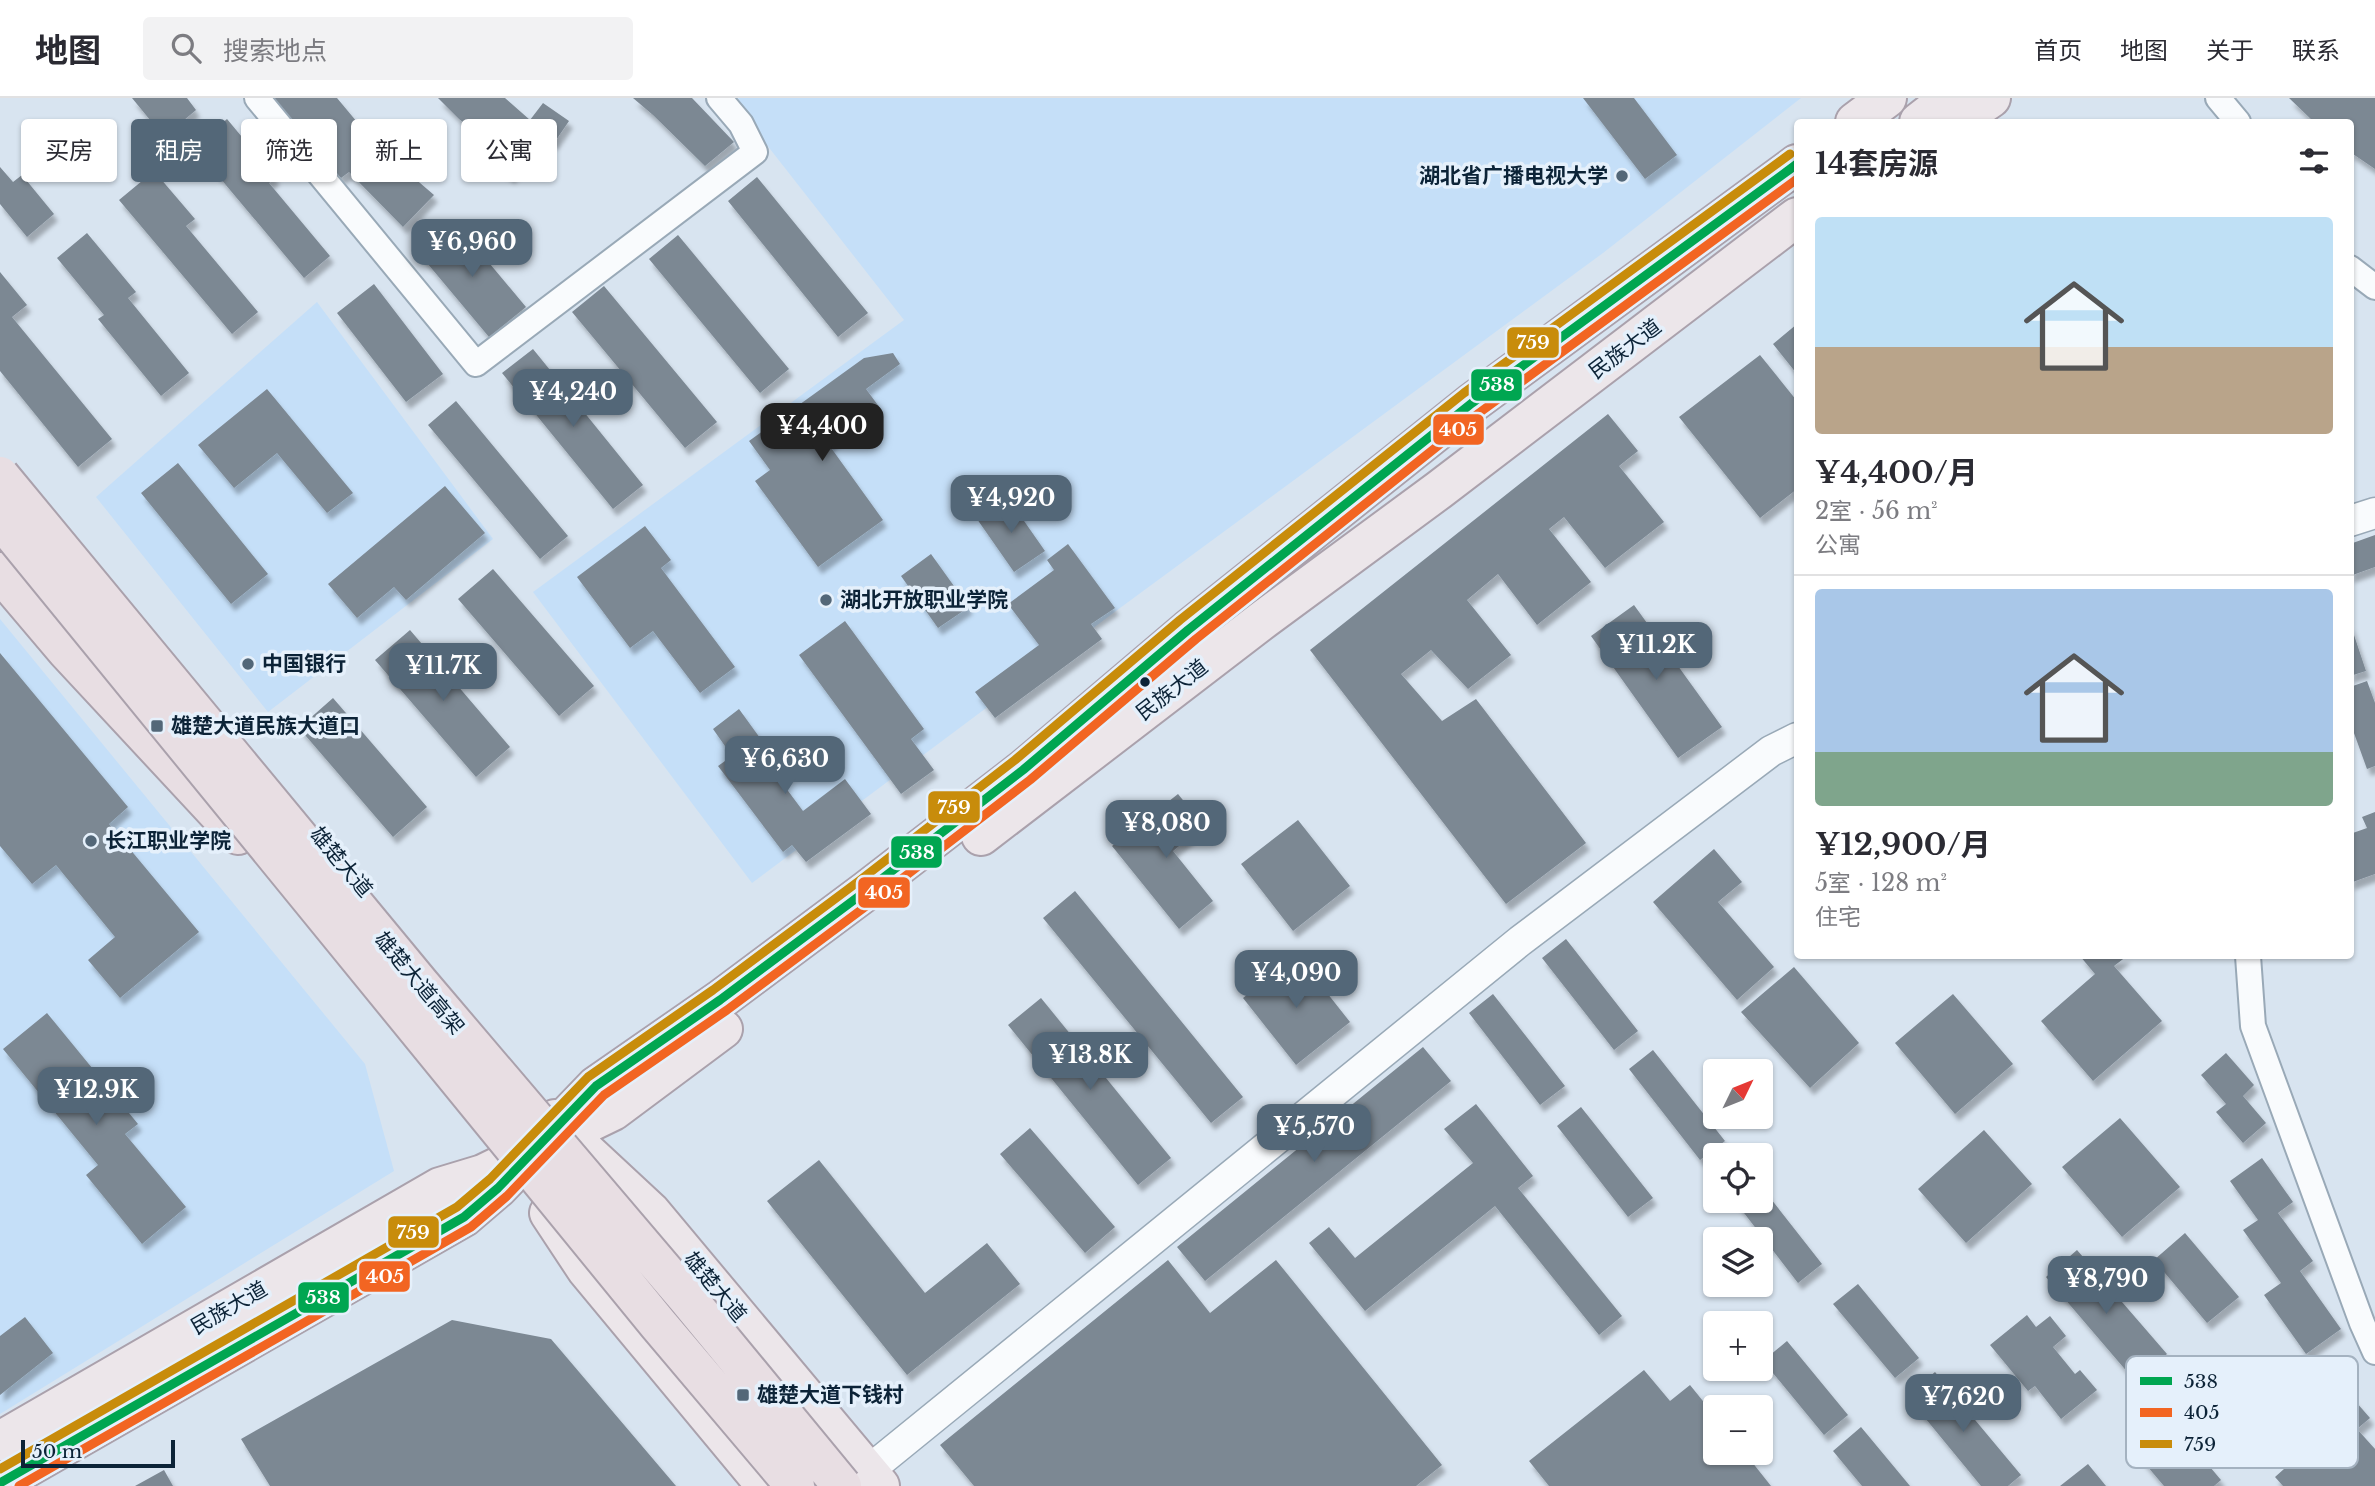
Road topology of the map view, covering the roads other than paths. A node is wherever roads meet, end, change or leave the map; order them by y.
1 (257, 98) edge
2 (719, 98) edge
3 (1873, 98) edge
4 (1887, 98) edge
5 (1950, 98) edge
6 (1991, 98) edge
7 (2218, 98) edge
8 (1856, 119) edge
9 (1858, 119) edge
10 (1923, 119) edge
11 (1960, 119) edge
12 (2236, 119) edge
13 (1794, 166) edge
14 (1794, 220) edge
15 (2354, 271) edge
16 (2375, 287) edge
17 (0, 454) edge
18 (0, 476) edge
19 (2375, 513) edge
20 (0, 518) edge
21 (2354, 520) edge
22 (0, 542) edge
23 (0, 572) edge
24 (1794, 740) edge
25 (254, 851) junction
26 (2248, 959) edge
27 (539, 1146) junction
28 (2375, 1352) edge
29 (0, 1441) edge
30 (864, 1481) edge
31 (0, 1483) edge
32 (766, 1486) edge
33 (795, 1486) edge

1 - 2 street
3 - 8 main road
4 - 9 main road
5 - 10 main road
6 - 11 main road
7 - 12 street
13 - 27 main road, 民族大道
14 - 27 main road, 民族大道
15 - 16 street
17 - 27 main road, 雄楚大道
18 - 30 highway, 雄楚大道高架, bridge
19 - 21 street
20 - 33 highway, 雄楚大道高架, bridge
22 - 25 main road, 雄楚大道
23 - 25 highway
24 - 30 street
25 - 27 main road, 雄楚大道
26 - 28 street
27 - 29 main road, 民族大道
27 - 30 main road, 雄楚大道
27 - 31 main road, 民族大道
27 - 32 main road, 雄楚大道

